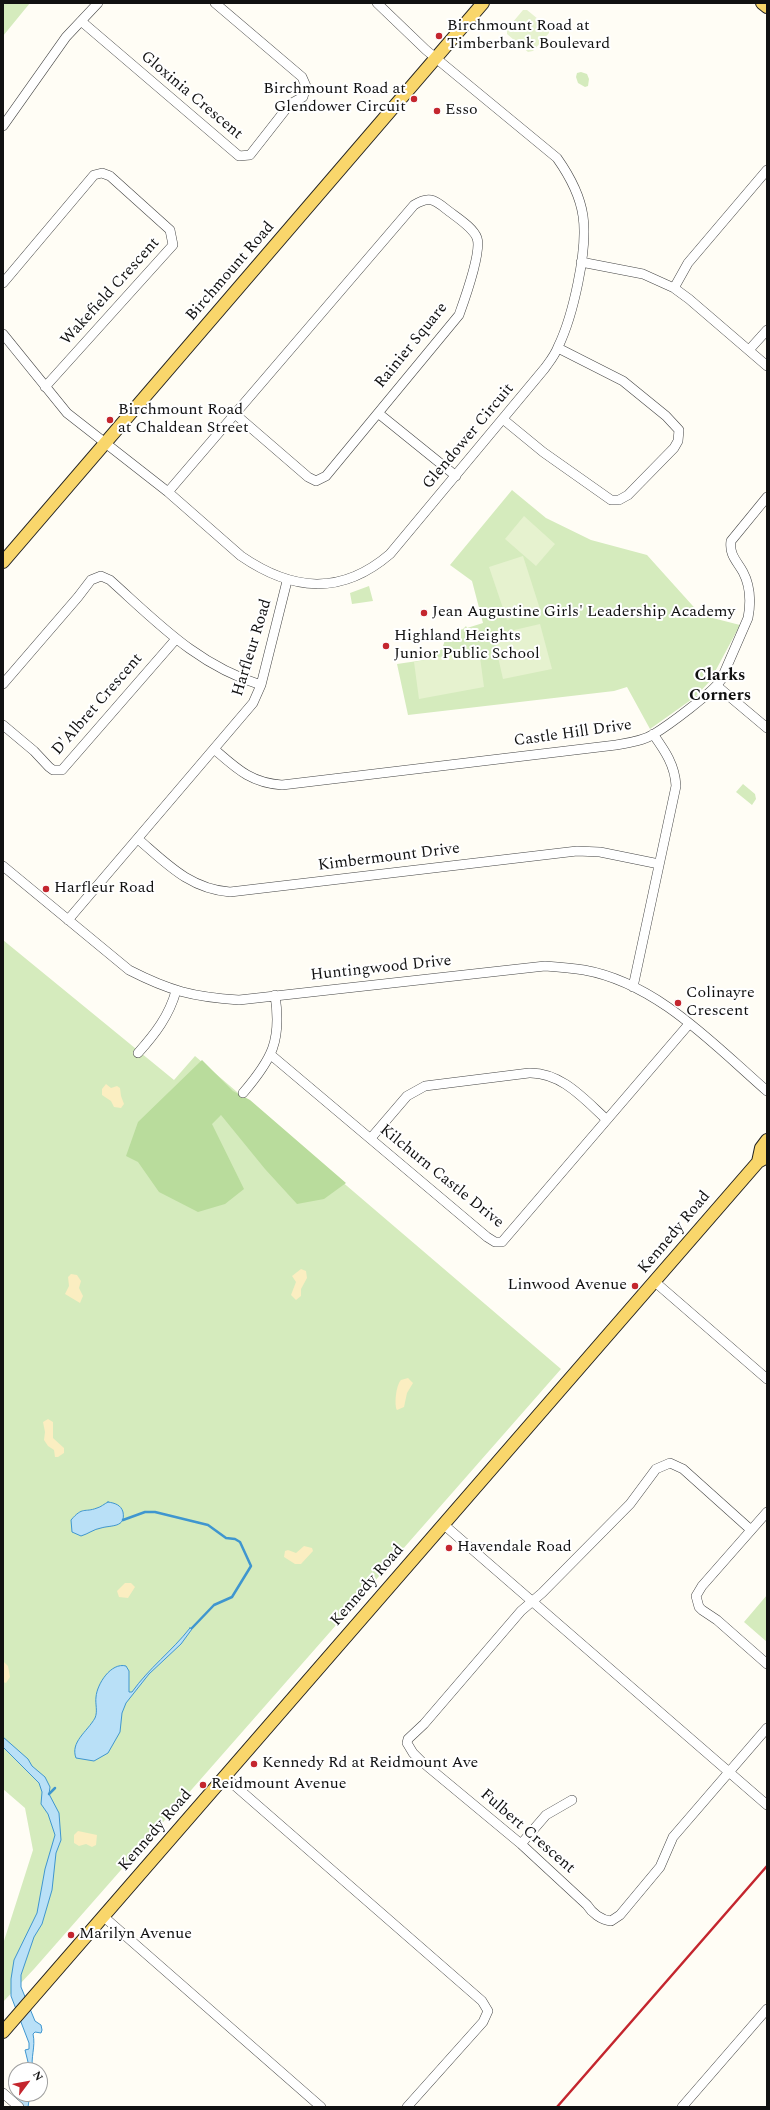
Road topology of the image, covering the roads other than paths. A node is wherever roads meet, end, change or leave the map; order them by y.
1 (98, 3) edge
2 (215, 3) edge
3 (377, 3) edge
4 (483, 3) edge
5 (762, 3) edge
6 (767, 7) edge
7 (80, 21) junction
8 (435, 58) junction
9 (3, 126) edge
10 (767, 170) edge
11 (581, 262) junction
12 (3, 283) edge
13 (674, 288) junction
14 (767, 330) edge
15 (3, 334) edge
16 (558, 348) junction
17 (749, 350) junction
18 (767, 366) edge
19 (45, 387) junction
20 (378, 413) junction
21 (235, 414) junction
22 (504, 420) junction
23 (105, 442) junction
24 (456, 476) junction
25 (168, 492) junction
26 (767, 497) edge
27 (3, 562) edge
28 (287, 581) junction
29 (176, 639) junction
30 (3, 684) edge
31 (261, 685) junction
32 (717, 686) junction
33 (3, 725) edge
34 (767, 728) edge
35 (653, 734) junction
36 (214, 749) junction
37 (138, 839) junction
38 (659, 864) junction
39 (3, 866) edge
40 (68, 920) junction
41 (632, 987) junction
42 (176, 991) junction
43 (275, 995) junction
44 (689, 1024) junction
45 (138, 1053) dead end
46 (272, 1055) junction
47 (767, 1091) edge
48 (243, 1093) dead end
49 (606, 1119) junction
50 (370, 1138) junction
51 (767, 1140) edge
52 (762, 1159) edge
53 (655, 1282) junction
54 (767, 1379) edge
55 (767, 1512) edge
56 (443, 1524) junction
57 (751, 1530) junction
58 (532, 1602) junction
59 (767, 1664) edge
60 (767, 1728) edge
61 (729, 1772) junction
62 (225, 1777) junction
63 (572, 1800) dead end
64 (767, 1805) edge
65 (520, 1844) junction
66 (104, 1917) junction
67 (767, 2009) edge
68 (3, 2032) edge
69 (7, 2096) edge
70 (18, 2107) edge
71 (321, 2107) edge
72 (407, 2107) edge
73 (682, 2107) edge

1 - 7 street
2 - 7 street, Gloxinia Crescent
3 - 8 street, Glendower Circuit
4 - 8 main road, Birchmount Road
5 - 6 main road
7 - 9 street
8 - 11 street, Glendower Circuit
8 - 23 main road, Birchmount Road
10 - 13 street
11 - 13 street
11 - 16 street, Glendower Circuit
12 - 19 street, Wakefield Crescent
13 - 17 street
14 - 17 street
15 - 19 street, Glendower Circuit
16 - 22 street, Glendower Circuit
16 - 22 street
17 - 18 street
19 - 23 street, Glendower Circuit
20 - 21 street, Rainier Square
20 - 21 street, Rainier Square
20 - 24 street
21 - 25 street, Rainier Square
22 - 24 street, Glendower Circuit
23 - 25 street, Glendower Circuit
23 - 27 main road, Birchmount Road
24 - 28 street, Glendower Circuit
25 - 28 street, Glendower Circuit
26 - 32 street, Castle Hill Drive
28 - 31 street, Harfleur Road
29 - 30 street
29 - 31 street
29 - 33 street, D'Albret Crescent
31 - 36 street, Harfleur Road
32 - 34 street
32 - 35 street, Castle Hill Drive
35 - 36 street, Castle Hill Drive
35 - 38 street
36 - 37 street, Harfleur Road
37 - 38 street, Kimbermount Drive
37 - 40 street, Harfleur Road
38 - 41 street
39 - 40 street, Huntingwood Drive
40 - 42 street, Huntingwood Drive
41 - 43 street, Huntingwood Drive
41 - 44 street, Huntingwood Drive
42 - 43 street, Huntingwood Drive
42 - 45 street
43 - 46 street
44 - 47 street, Huntingwood Drive
44 - 49 street, Kilchurn Castle Drive
46 - 48 street
46 - 50 street, Kilchurn Castle Drive
49 - 50 street
49 - 50 street, Kilchurn Castle Drive
51 - 52 main road, Kennedy Road
52 - 53 main road, Kennedy Road
53 - 54 street
53 - 56 main road, Kennedy Road
55 - 57 street
56 - 58 street
56 - 62 main road, Kennedy Road
57 - 58 street
57 - 59 street
58 - 61 street
58 - 65 street, Fulbert Crescent
60 - 61 street
61 - 64 street
61 - 65 street, Fulbert Crescent
62 - 66 main road, Kennedy Road
62 - 72 street
63 - 65 street
66 - 68 main road, Kennedy Road
66 - 71 street
67 - 73 street
69 - 70 street

